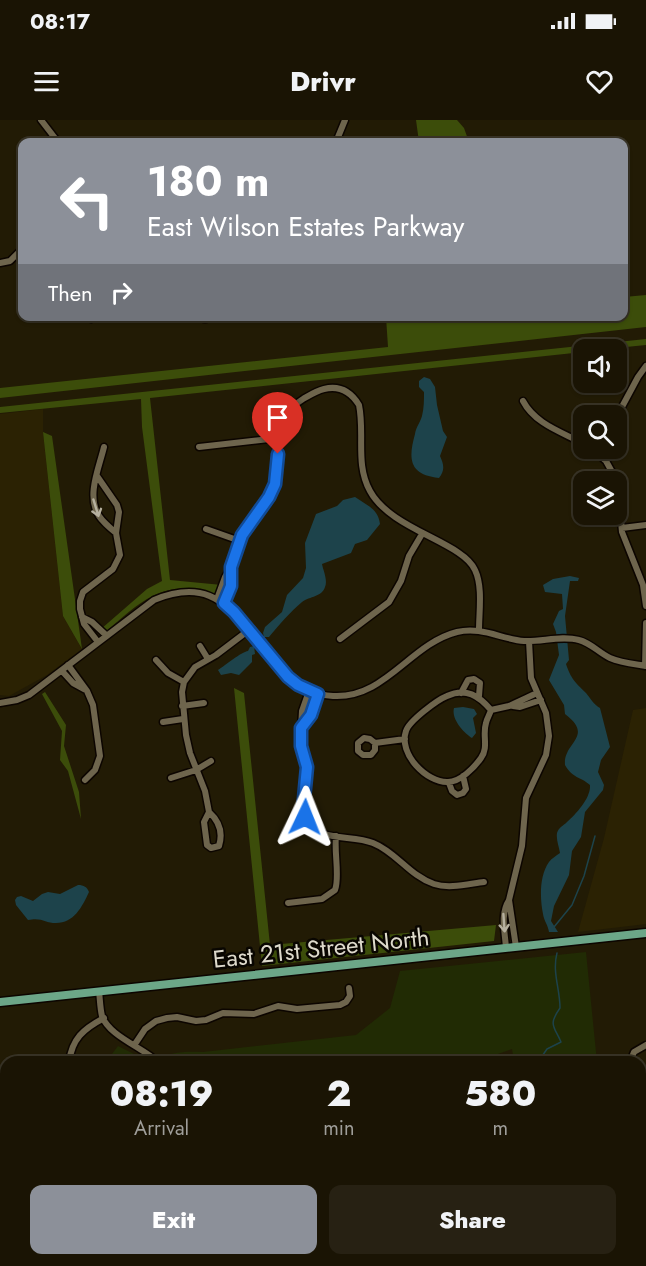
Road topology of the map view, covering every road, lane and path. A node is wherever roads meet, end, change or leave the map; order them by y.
1 (41, 120) edge
2 (345, 120) edge
3 (55, 138) edge
4 (338, 138) edge
5 (18, 253) edge
6 (0, 263) edge
7 (646, 366) edge
8 (523, 400) dead end
9 (623, 405) edge
10 (278, 438) junction
11 (573, 438) edge
12 (104, 447) dead end
13 (199, 447) dead end
14 (603, 459) edge
15 (98, 476) junction
16 (646, 525) edge
17 (622, 528) junction
18 (206, 529) dead end
19 (116, 533) junction
20 (422, 534) junction
21 (240, 541) junction
22 (231, 567) junction
23 (217, 598) junction
24 (224, 603) junction
25 (646, 606) edge
26 (82, 617) junction
27 (646, 623) edge
28 (249, 630) junction
29 (479, 630) junction
30 (107, 636) junction
31 (340, 639) dead end
32 (529, 641) junction
33 (98, 642) junction
34 (200, 646) dead end
35 (208, 659) junction
36 (156, 660) dead end
37 (68, 665) junction
38 (646, 666) edge
39 (62, 671) junction
40 (184, 682) junction
41 (87, 691) junction
42 (309, 691) junction
43 (461, 693) junction
44 (537, 693) junction
45 (318, 694) junction
46 (479, 696) junction
47 (541, 700) junction
48 (0, 703) edge
49 (204, 703) dead end
50 (183, 706) junction
51 (509, 706) junction
52 (491, 710) junction
53 (183, 719) junction
54 (163, 722) dead end
55 (301, 728) junction
56 (405, 739) junction
57 (375, 743) dead end
58 (211, 761) dead end
59 (196, 770) junction
60 (463, 776) junction
61 (171, 778) dead end
62 (84, 780) dead end
63 (449, 783) junction
64 (209, 812) junction
65 (336, 836) junction
66 (484, 882) dead end
67 (509, 900) junction
68 (288, 903) dead end
69 (646, 933) edge
70 (516, 947) junction
71 (506, 948) junction
72 (349, 988) dead end
73 (99, 991) junction
74 (0, 1002) edge
75 (104, 1018) junction
76 (135, 1044) junction
77 (646, 1045) edge
78 (70, 1056) edge
79 (152, 1056) edge
80 (632, 1056) edge

1 - 3 street
2 - 4 street
5 - 6 street
7 - 9 street
8 - 11 street
10 - 13 street
10 - 20 street
10 - 21 street
12 - 15 street
14 - 17 street
15 - 19 street
15 -> 19 street
16 - 17 street
17 - 25 street
18 - 21 street
19 - 26 street
20 - 29 street
20 - 31 street
21 - 22 street
22 - 23 street
22 - 24 street
23 - 24 street
23 - 30 street
24 - 28 street
26 - 30 street
26 - 33 street
27 - 38 street
28 - 35 street
28 - 42 street
29 - 32 street
29 - 45 street
30 - 33 street
32 - 38 street
32 - 44 street
33 - 37 street
34 - 35 street
35 - 40 street
36 - 40 street
37 - 39 street
37 - 41 street
39 - 41 street
39 - 48 street
40 - 50 street
41 - 62 street
42 - 45 street
42 - 55 street
43 - 46 street
43 - 46 street
43 - 56 street
44 - 47 street
44 - 51 street
45 - 55 street
46 - 52 street
47 - 51 street
47 - 67 street
49 - 50 street
50 - 53 street
51 - 52 street
52 - 60 street
53 - 54 street
53 - 59 street
55 - 65 street
56 - 57 street
56 - 63 street
58 - 59 street
59 - 61 street
59 - 64 street
60 - 63 street
60 - 63 street
64 - 64 street
65 - 66 street
65 - 68 street
67 - 70 street
67 -> 71 street
69 - 70 main road, East 21st Street North
70 - 71 main road, East 21st Street North
71 - 73 main road, East 21st Street North
72 - 76 street
73 - 74 main road, East 21st Street North
73 - 75 street
75 - 76 street
75 - 78 street
76 - 79 street
77 - 80 street

